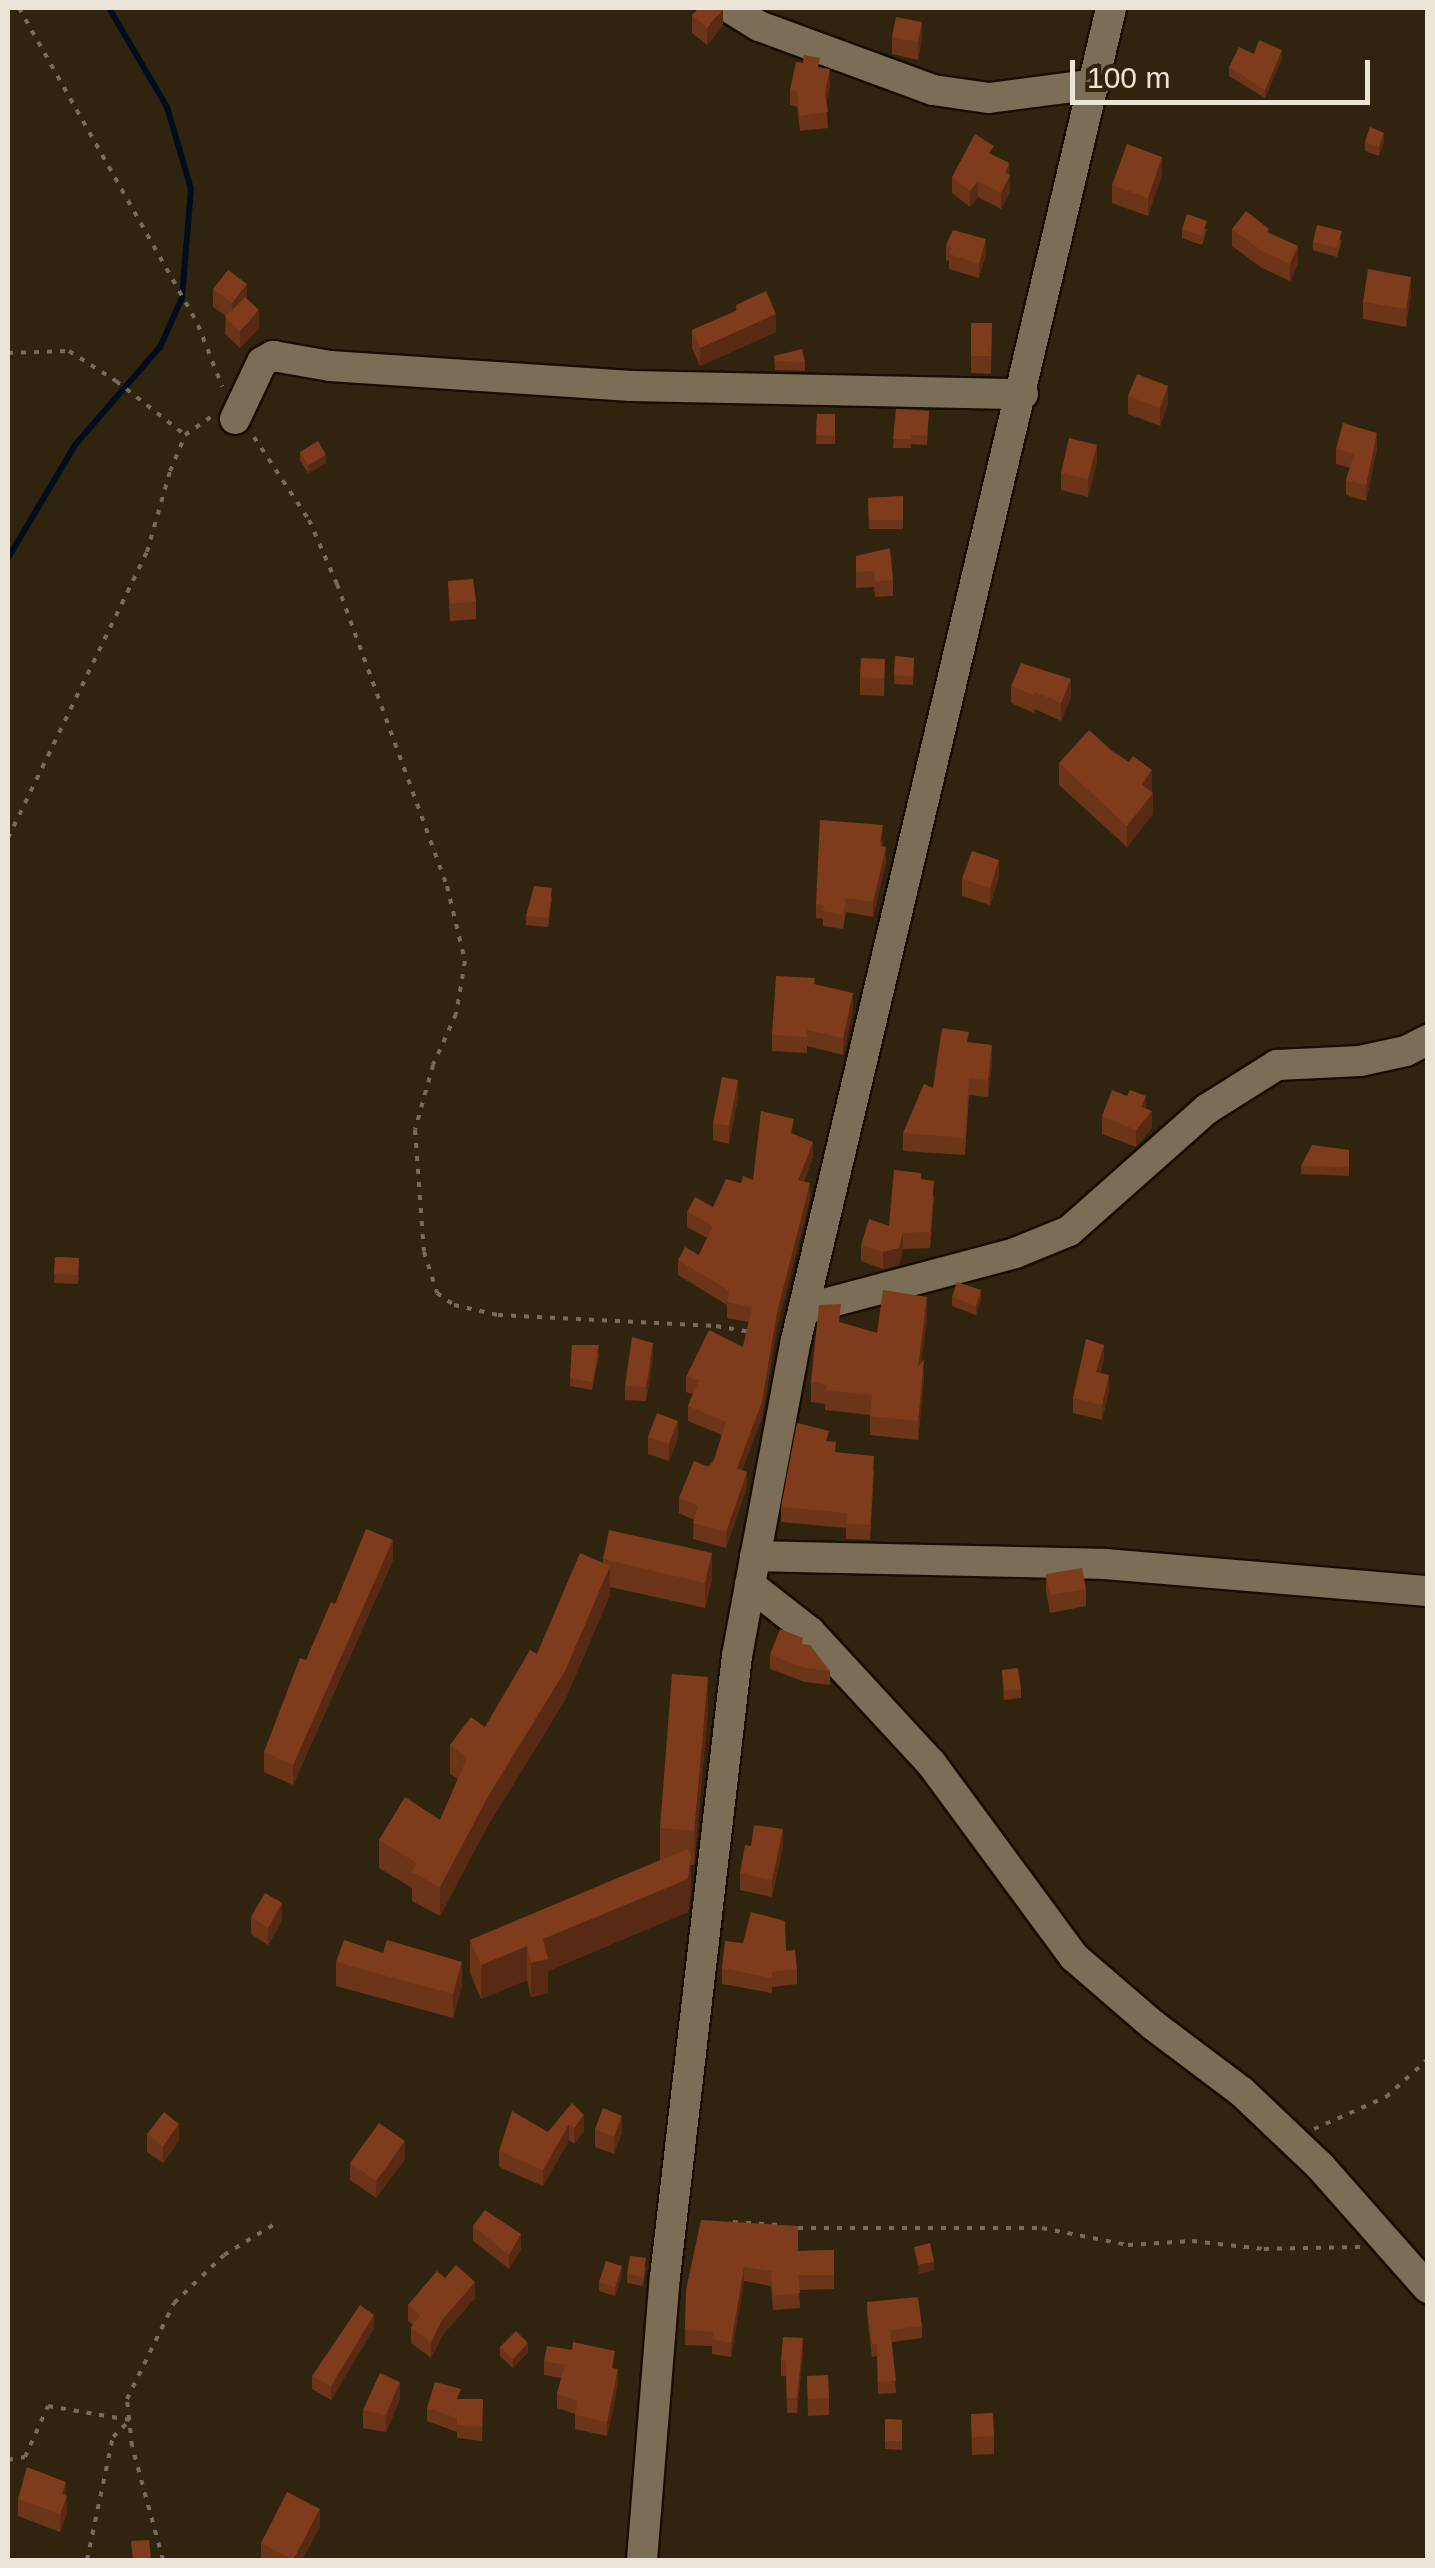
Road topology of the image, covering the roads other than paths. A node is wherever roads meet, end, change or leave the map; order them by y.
1 (730, 8) edge
2 (1111, 8) edge
3 (1095, 84) junction
4 (1023, 394) junction
5 (235, 419) road end
6 (1428, 1040) edge
7 (805, 1310) junction
8 (752, 1571) junction
9 (1428, 1591) edge
10 (1428, 2288) edge
11 (642, 2560) edge

1 - 3 street
2 - 3 street
3 - 4 street
4 - 5 street
4 - 7 street
6 - 7 street
7 - 8 street
8 - 9 street
8 - 10 street
8 - 11 street

